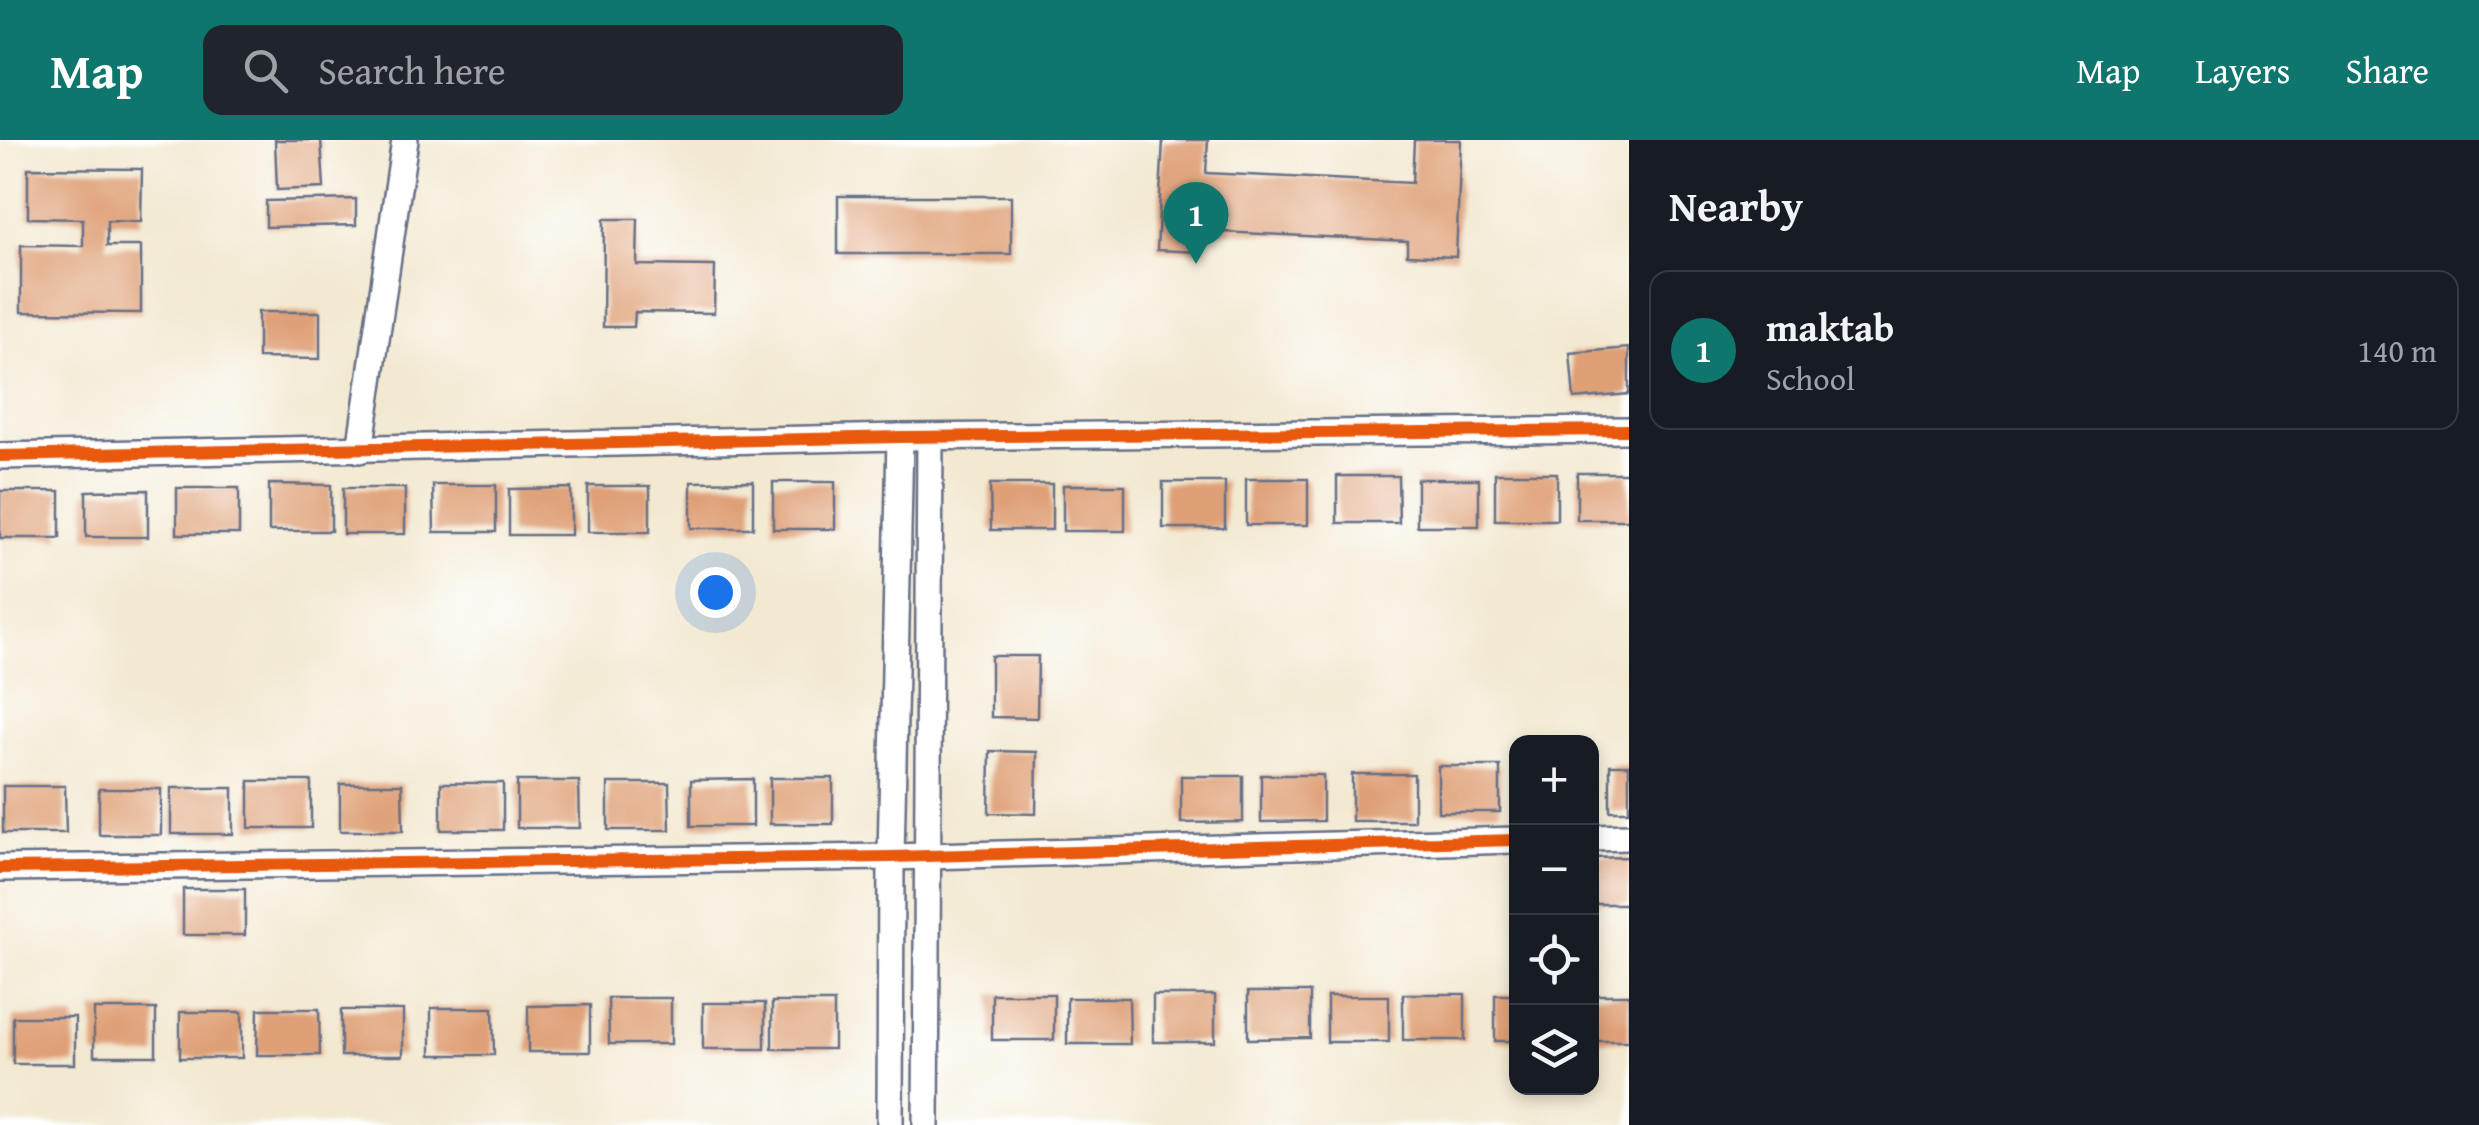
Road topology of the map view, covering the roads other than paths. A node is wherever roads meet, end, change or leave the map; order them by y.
1 (405, 140) edge
2 (1629, 430) edge
3 (930, 436) junction
4 (900, 437) junction
5 (360, 450) junction
6 (0, 456) edge
7 (1629, 837) edge
8 (1599, 838) edge
9 (1509, 840) edge
10 (928, 856) junction
11 (891, 857) junction
12 (0, 868) edge
13 (890, 1125) edge
14 (926, 1125) edge

1 - 5 street
2 - 3 street
3 - 4 street
3 - 10 street
4 - 5 street
4 - 11 street
5 - 6 street
7 - 8 street
9 - 10 street
10 - 11 street
10 - 14 street
11 - 12 street
11 - 13 street

